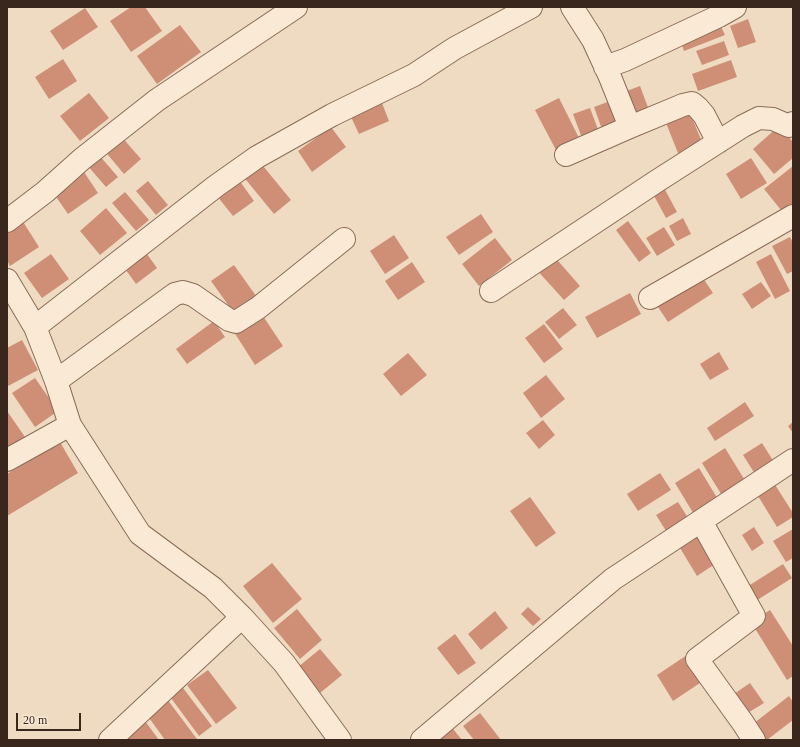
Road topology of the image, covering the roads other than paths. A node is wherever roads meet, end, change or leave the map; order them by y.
1 (296, 7) edge
2 (531, 7) edge
3 (572, 7) edge
4 (735, 7) edge
5 (605, 66) junction
6 (793, 124) edge
7 (630, 126) junction
8 (718, 142) junction
9 (566, 155) dead end
10 (793, 216) edge
11 (7, 221) edge
12 (344, 239) dead end
13 (7, 280) edge
14 (491, 291) dead end
15 (650, 298) dead end
16 (35, 328) junction
17 (56, 381) junction
18 (70, 425) junction
19 (7, 460) edge
20 (793, 460) edge
21 (701, 521) junction
22 (242, 617) junction
23 (110, 740) edge
24 (340, 740) edge
25 (422, 740) edge
26 (754, 740) edge

1 - 11 street
2 - 16 street
3 - 5 street
4 - 5 street
5 - 7 street
6 - 8 street
7 - 8 street
7 - 9 street
8 - 14 street
10 - 15 street
12 - 17 street
13 - 16 street
16 - 17 street
17 - 18 street
18 - 19 street
18 - 22 street
20 - 21 street
21 - 25 street
21 - 26 street
22 - 23 street
22 - 24 street

